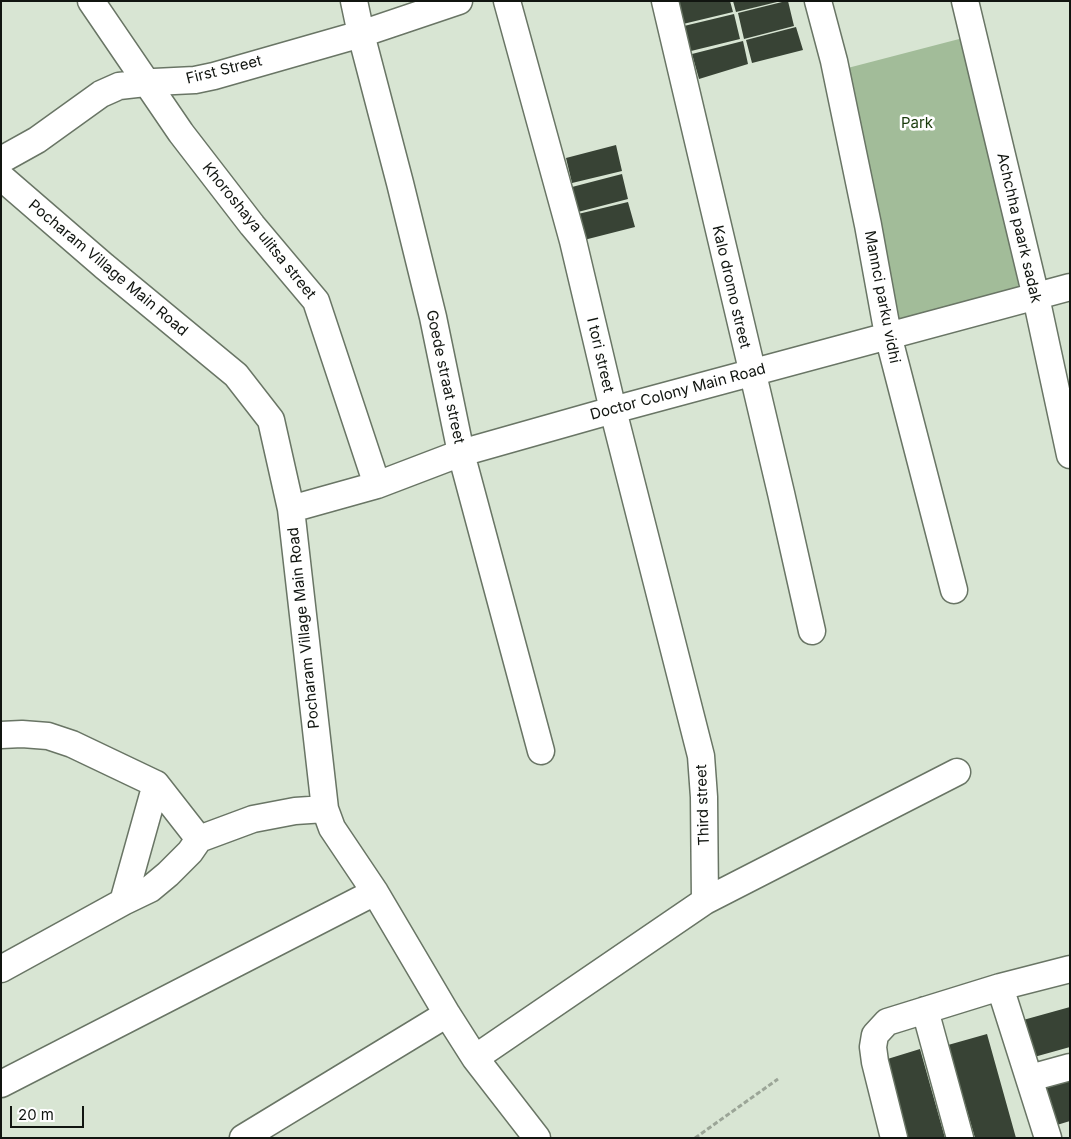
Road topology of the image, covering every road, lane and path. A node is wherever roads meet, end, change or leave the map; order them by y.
1 (91, 1) edge
2 (354, 1) edge
3 (459, 1) edge
4 (507, 1) edge
5 (665, 1) edge
6 (818, 1) edge
7 (965, 1) edge
8 (361, 34) junction
9 (147, 83) junction
10 (1, 160) edge
11 (1, 177) edge
12 (1070, 287) edge
13 (1036, 297) junction
14 (888, 335) junction
15 (752, 373) junction
16 (613, 410) junction
17 (461, 453) junction
18 (1070, 456) edge
19 (377, 485) junction
20 (291, 509) junction
21 (954, 590) dead end
22 (812, 631) dead end
23 (690, 710) joint
24 (1, 735) edge
25 (541, 751) dead end
26 (956, 772) dead end
27 (156, 784) junction
28 (325, 809) junction
29 (199, 839) junction
30 (375, 892) junction
31 (705, 901) junction
32 (123, 902) junction
33 (1, 969) edge
34 (1070, 969) edge
35 (1000, 987) junction
36 (924, 1010) junction
37 (447, 1014) junction
38 (475, 1058) junction
39 (1070, 1067) edge
40 (1030, 1078) junction
41 (778, 1079) dead end
42 (1, 1084) edge
43 (1055, 1135) edge
44 (243, 1138) edge
45 (537, 1138) edge
46 (695, 1138) edge
47 (894, 1138) edge
48 (960, 1138) edge

1 - 9 street, Khoroshaya ulitsa street
2 - 8 street, Goede straat street
3 - 8 street, First Street
4 - 16 street, I tori street
5 - 15 street, Kalo dromo street
6 - 14 street, Mannci parku vidhi
7 - 13 street, Achchha paark sadak
8 - 9 street, First Street
8 - 17 street, Goede straat street
9 - 10 street, First Street
9 - 19 street, Khoroshaya ulitsa street
11 - 20 street, Pocharam Village Main Road
12 - 13 street, Doctor Colony Main Road
13 - 14 street, Doctor Colony Main Road
13 - 18 street, Achchha paark sadak
14 - 15 street, Doctor Colony Main Road
14 - 21 street, Mannci parku vidhi
15 - 16 street, Doctor Colony Main Road
15 - 22 street, Kalo dromo street
16 - 17 street, Doctor Colony Main Road
16 - 23 street, I tori street
17 - 19 street, Doctor Colony Main Road
17 - 25 street, Goede straat street
19 - 20 street, Doctor Colony Main Road
20 - 28 street, Pocharam Village Main Road
23 - 31 street, Third street
24 - 27 street
26 - 31 street
27 - 29 street
27 - 32 street
28 - 29 street
28 - 30 street, Pocharam Village Main Road
29 - 32 street
30 - 37 street, Pocharam Village Main Road
30 - 42 street
31 - 38 street
32 - 33 street
34 - 35 street
35 - 36 street
35 - 40 street
36 - 47 street
36 - 48 street
37 - 38 street, Pocharam Village Main Road
37 - 44 street
38 - 45 street, Pocharam Village Main Road
39 - 40 street
40 - 43 street
41 - 46 path

